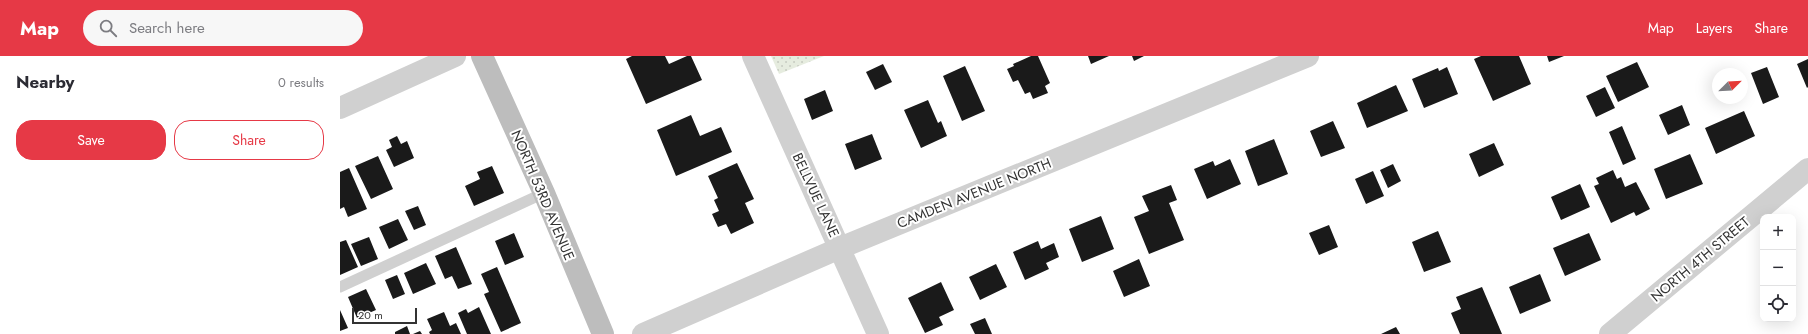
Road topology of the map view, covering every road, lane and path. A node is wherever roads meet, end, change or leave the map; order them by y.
1 (455, 56) edge
2 (482, 56) edge
3 (753, 56) edge
4 (1308, 56) edge
5 (340, 108) edge
6 (1808, 169) edge
7 (544, 193) junction
8 (840, 248) junction
9 (340, 287) edge
10 (603, 334) edge
11 (642, 334) edge
12 (878, 334) edge
13 (1610, 334) edge

1 - 5 street
2 - 7 street, NORTH 53RD AVENUE
3 - 8 street, BELLVUE LANE
4 - 8 street, CAMDEN AVENUE NORTH
6 - 13 street, NORTH 4TH STREET
7 - 9 lane
7 - 10 street, NORTH 53RD AVENUE
8 - 11 street, CAMDEN AVENUE NORTH
8 - 12 street, BELLVUE LANE

